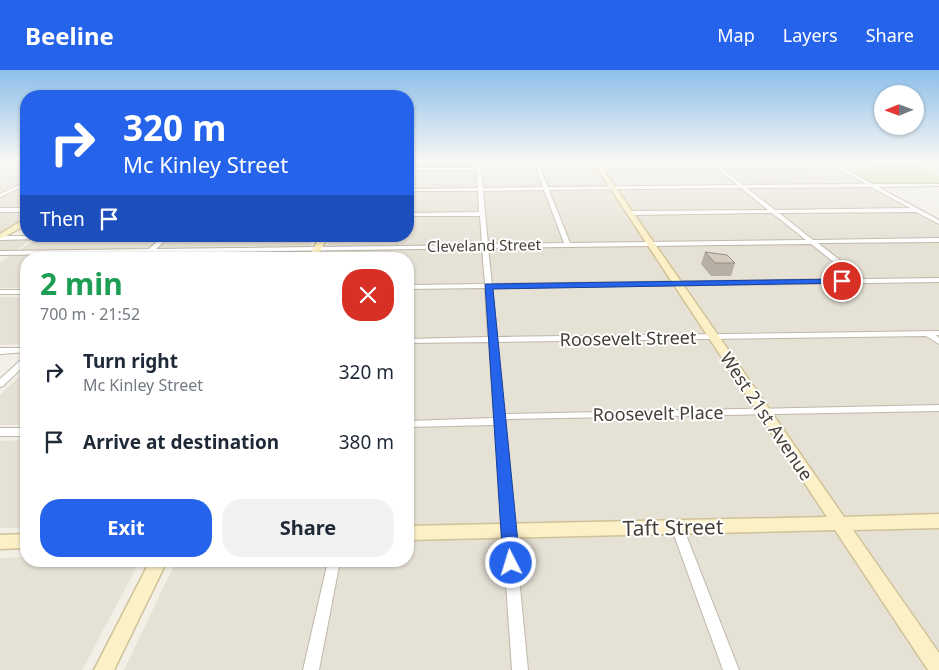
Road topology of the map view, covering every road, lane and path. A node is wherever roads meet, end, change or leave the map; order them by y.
1 (12, 190) edge
2 (480, 190) edge
3 (547, 190) edge
4 (613, 190) edge
5 (747, 190) edge
6 (880, 190) edge
7 (0, 196) edge
8 (0, 210) edge
9 (20, 210) edge
10 (916, 210) junction
11 (774, 211) junction
12 (629, 213) junction
13 (482, 214) junction
14 (414, 215) edge
15 (939, 222) edge
16 (20, 226) edge
17 (0, 238) edge
18 (20, 238) edge
19 (939, 240) edge
20 (160, 242) edge
21 (321, 242) edge
22 (813, 242) junction
23 (567, 244) junction
24 (650, 244) junction
25 (485, 245) junction
26 (318, 248) junction
27 (152, 250) junction
28 (51, 252) edge
29 (316, 252) edge
30 (0, 253) edge
31 (20, 253) edge
32 (939, 280) edge
33 (862, 281) junction
34 (677, 284) junction
35 (488, 286) junction
36 (414, 287) edge
37 (0, 292) edge
38 (20, 292) edge
39 (928, 333) junction
40 (939, 333) edge
41 (713, 337) junction
42 (493, 340) junction
43 (414, 341) edge
44 (939, 342) edge
45 (20, 350) edge
46 (0, 351) edge
47 (20, 366) edge
48 (0, 384) edge
49 (939, 408) edge
50 (764, 412) junction
51 (500, 419) junction
52 (414, 424) edge
53 (0, 432) edge
54 (20, 432) edge
55 (939, 521) edge
56 (840, 523) junction
57 (677, 527) junction
58 (508, 530) junction
59 (414, 533) edge
60 (20, 541) edge
61 (0, 542) edge
62 (156, 567) edge
63 (333, 567) edge
64 (104, 670) edge
65 (310, 670) edge
66 (520, 670) edge
67 (731, 670) edge
68 (939, 670) edge

1 - 7 street
2 - 13 street
3 - 23 street
4 - 12 street, West 21st Avenue
5 - 11 street
6 - 10 street
8 - 9 street
10 - 11 street
10 - 15 street
11 - 12 street
11 - 22 street
12 - 24 street, West 21st Avenue
13 - 14 street
13 - 25 street
16 - 17 street
17 - 18 street
19 - 22 street, Cleveland Street
20 - 27 street
21 - 26 street
22 - 24 street, Cleveland Street
22 - 33 street
23 - 24 street, Cleveland Street
23 - 25 street, Cleveland Street
24 - 34 street, West 21st Avenue
25 - 26 street, Cleveland Street
25 - 35 street
26 - 27 street, Cleveland Street
26 - 29 street
27 - 28 street, Cleveland Street
30 - 31 street, Cleveland Street
32 - 33 street
33 - 34 street
34 - 35 street
34 - 41 street, West 21st Avenue
35 - 36 street
35 - 42 street
37 - 38 street
39 - 40 street, Roosevelt Street
39 - 41 street, Roosevelt Street
39 - 44 street
41 - 42 street, Roosevelt Street
41 - 50 street, West 21st Avenue
42 - 43 street, Roosevelt Street
42 - 51 street
45 - 46 street
47 - 48 street
49 - 50 street, Roosevelt Place
50 - 51 street, Roosevelt Place
50 - 56 street, West 21st Avenue
51 - 52 street, Roosevelt Place
51 - 58 street
53 - 54 street
55 - 56 street, Taft Street
56 - 57 street, Taft Street
56 - 68 street, West 21st Avenue
57 - 58 street, Taft Street
57 - 67 street
58 - 59 street, Taft Street
58 - 66 street
60 - 61 street
62 - 64 street
63 - 65 street

